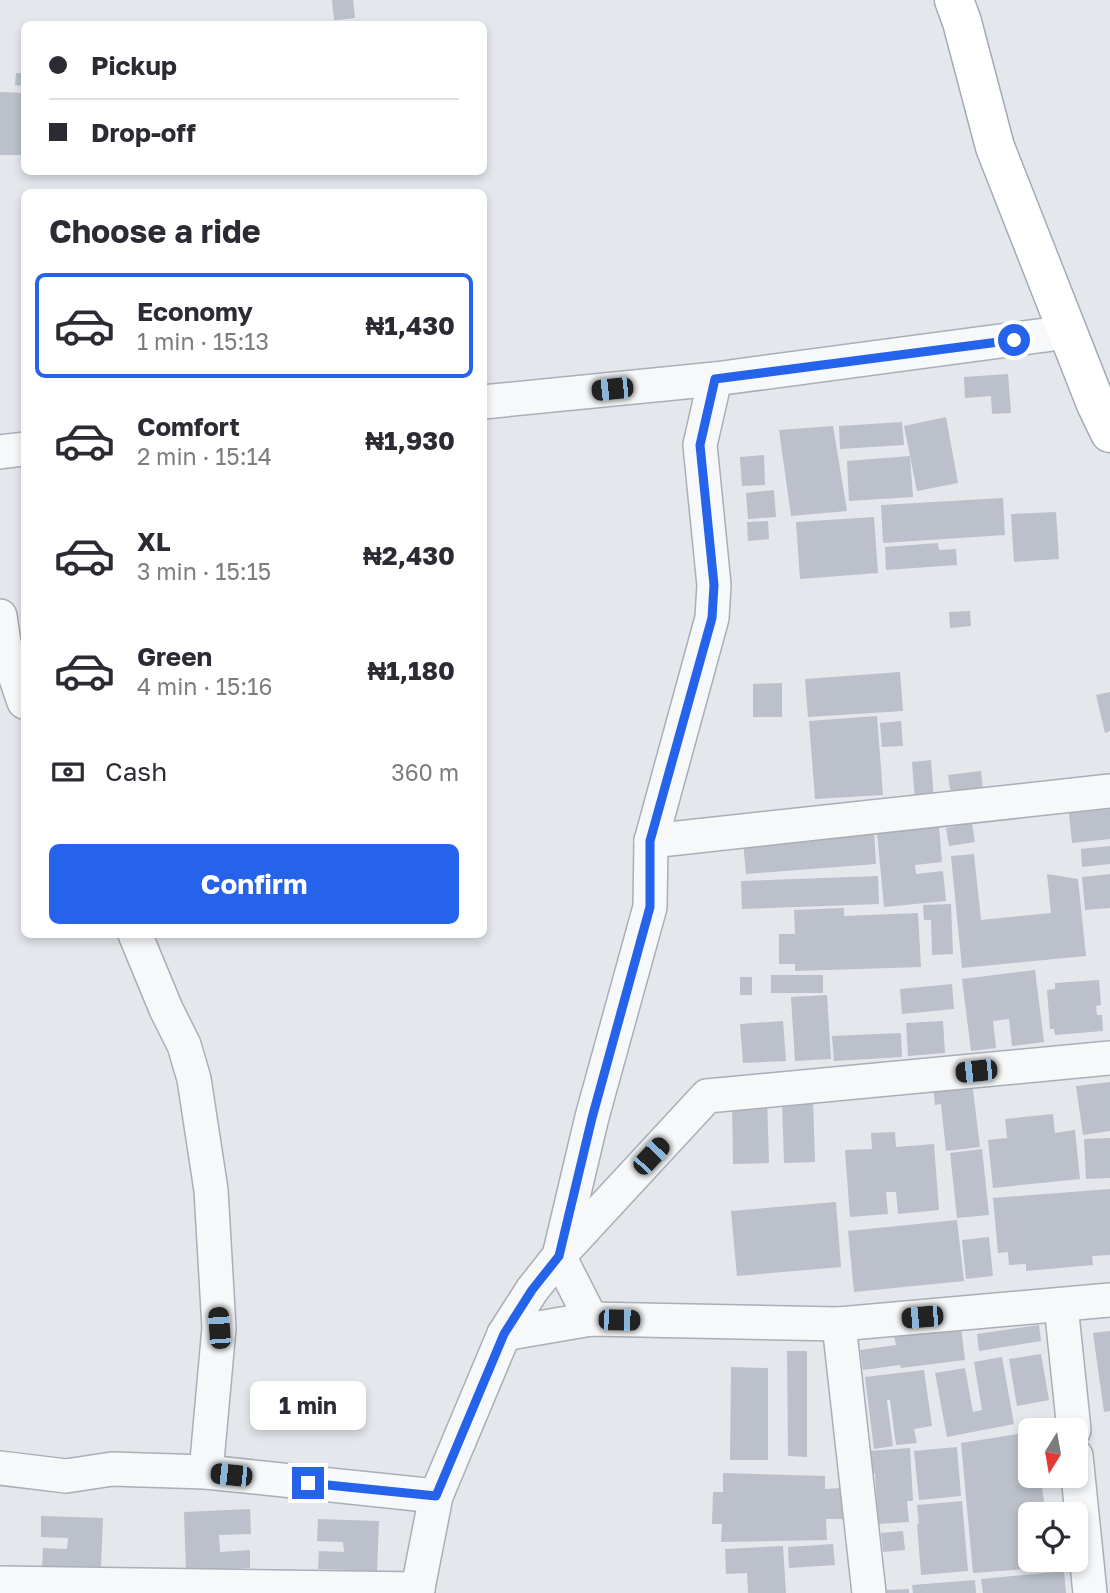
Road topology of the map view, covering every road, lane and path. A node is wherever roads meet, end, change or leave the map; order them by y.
1 (960, 7) edge
2 (1068, 332) junction
3 (715, 379) junction
4 (487, 402) edge
5 (1110, 433) edge
6 (21, 449) edge
7 (0, 452) edge
8 (0, 616) edge
9 (21, 693) edge
10 (1110, 791) edge
11 (650, 841) junction
12 (137, 938) edge
13 (1110, 1058) edge
14 (559, 1256) junction
15 (1110, 1300) edge
16 (1061, 1305) junction
17 (591, 1319) junction
18 (839, 1324) junction
19 (504, 1334) junction
20 (1073, 1418) edge
21 (0, 1468) edge
22 (206, 1472) junction
23 (1079, 1488) edge
24 (436, 1496) junction
25 (0, 1583) edge
26 (417, 1591) edge
27 (869, 1593) edge
28 (1090, 1593) edge

1 - 2 main road
2 - 3 street
2 - 5 main road
3 - 4 street
3 - 11 street
6 - 7 street
8 - 9 street
10 - 11 street
11 - 14 street
12 - 22 street
13 - 14 street
14 - 17 street
14 - 19 street
15 - 16 street
16 - 18 street
16 - 20 street
17 - 18 street
17 - 19 street
18 - 27 street
19 - 24 street
21 - 22 street
22 - 24 street
23 - 28 street
24 - 26 street
25 - 26 street

